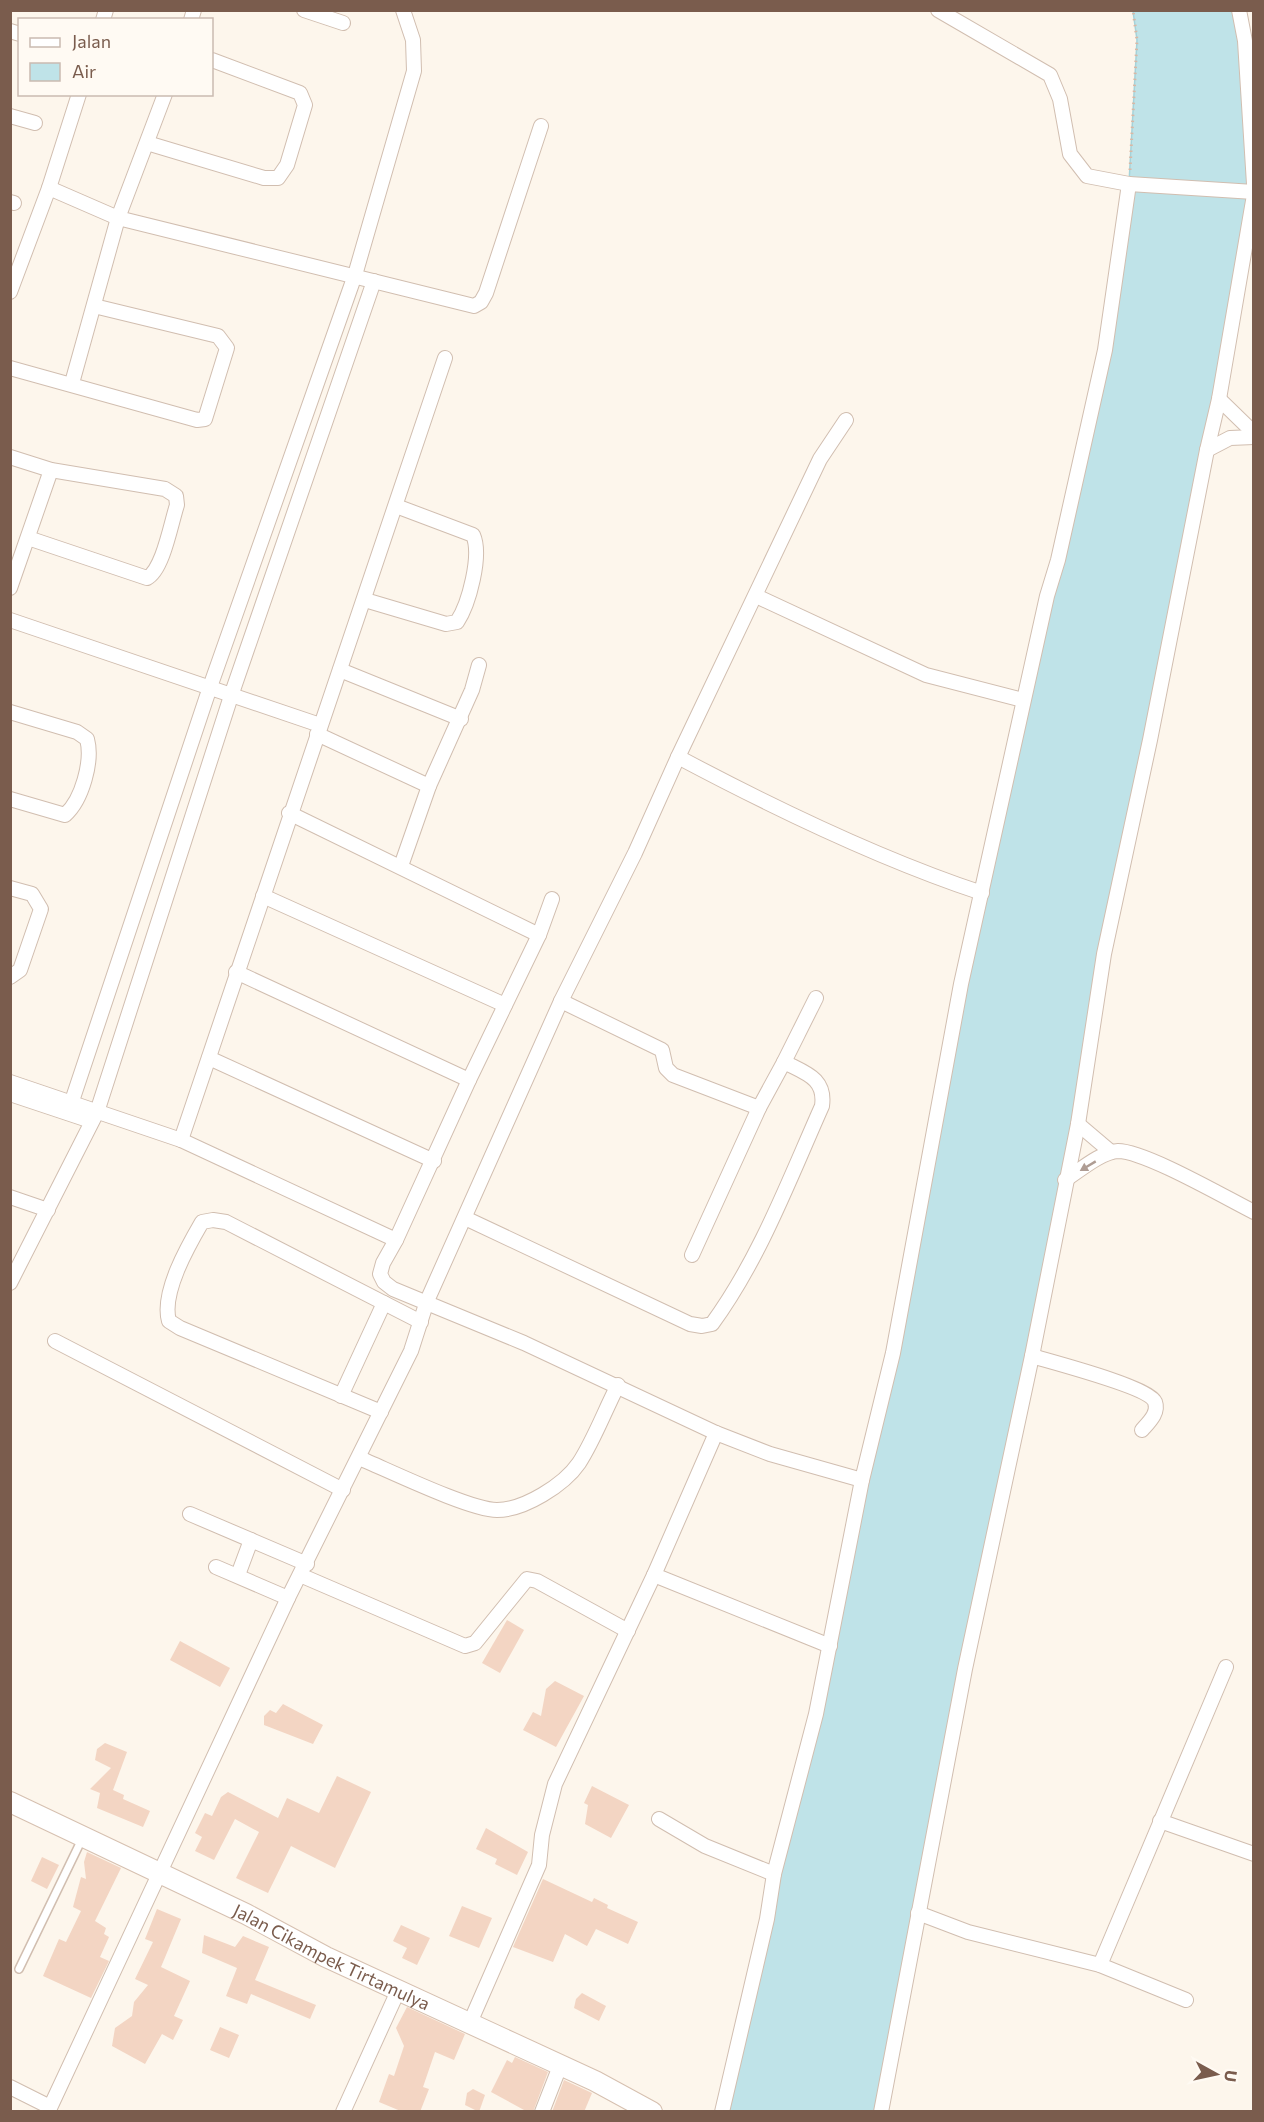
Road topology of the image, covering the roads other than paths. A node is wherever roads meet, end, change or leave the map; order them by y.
1 (304, 10) edge
2 (403, 10) edge
3 (938, 10) edge
4 (1239, 10) edge
5 (343, 23) dead end
6 (213, 60) edge
7 (78, 96) edge
8 (164, 96) edge
9 (10, 116) edge
10 (35, 123) dead end
11 (541, 126) dead end
12 (147, 143) junction
13 (1130, 184) junction
14 (49, 188) junction
15 (1252, 190) edge
16 (118, 218) junction
17 (355, 275) junction
18 (374, 281) junction
19 (10, 292) edge
20 (94, 306) junction
21 (445, 358) dead end
22 (10, 368) edge
23 (72, 383) junction
24 (1220, 399) junction
25 (846, 420) dead end
26 (1254, 435) edge
27 (1207, 450) junction
28 (10, 457) edge
29 (51, 470) junction
30 (396, 506) junction
31 (28, 538) junction
32 (10, 588) edge
33 (756, 596) junction
34 (365, 600) junction
35 (10, 620) edge
36 (479, 665) dead end
37 (340, 670) junction
38 (210, 687) junction
39 (232, 693) junction
40 (1023, 700) junction
41 (10, 712) edge
42 (460, 719) junction
43 (319, 729) junction
44 (678, 757) junction
45 (429, 786) junction
46 (10, 799) edge
47 (290, 813) junction
48 (401, 866) junction
49 (10, 888) edge
50 (982, 893) junction
51 (263, 896) junction
52 (552, 899) dead end
53 (539, 934) junction
54 (236, 972) junction
55 (13, 977) edge
56 (816, 998) dead end
57 (561, 1001) junction
58 (504, 1005) junction
59 (209, 1058) junction
60 (784, 1062) junction
61 (469, 1080) junction
62 (10, 1082) edge
63 (10, 1094) edge
64 (70, 1108) junction
65 (759, 1108) junction
66 (94, 1116) junction
67 (1078, 1124) junction
68 (181, 1140) junction
69 (1111, 1152) junction
70 (434, 1161) junction
71 (1065, 1180) junction
72 (10, 1197) edge
73 (48, 1210) junction
74 (1254, 1212) edge
75 (465, 1218) junction
76 (396, 1240) junction
77 (692, 1255) dead end
78 (10, 1283) edge
79 (427, 1301) junction
80 (384, 1303) junction
81 (421, 1322) junction
82 (55, 1341) dead end
83 (1032, 1356) junction
84 (618, 1384) junction
85 (340, 1396) junction
86 (381, 1412) junction
87 (1142, 1430) dead end
88 (716, 1433) junction
89 (359, 1458) junction
90 (862, 1480) junction
91 (344, 1490) junction
92 (190, 1514) dead end
93 (251, 1539) junction
94 (216, 1567) dead end
95 (303, 1569) junction
96 (238, 1575) junction
97 (654, 1575) junction
98 (288, 1598) junction
99 (628, 1631) junction
100 (830, 1646) junction
101 (1226, 1667) dead end
102 (10, 1802) edge
103 (659, 1819) dead end
104 (1160, 1821) junction
105 (84, 1836) junction
106 (1254, 1854) edge
107 (159, 1873) junction
108 (774, 1874) junction
109 (918, 1913) junction
110 (1100, 1965) junction
111 (20, 1969) dead end
112 (398, 1991) junction
113 (1186, 2000) dead end
114 (469, 2025) junction
115 (560, 2067) junction
116 (10, 2087) edge
117 (49, 2109) edge
118 (343, 2112) edge
119 (542, 2112) edge
120 (652, 2112) edge
121 (722, 2112) edge
122 (881, 2112) edge

1 - 5 street
2 - 17 street
3 - 13 street
4 - 15 street
6 - 12 street
7 - 14 street
8 - 12 street
9 - 10 street
11 - 18 street
12 - 16 street
13 - 15 street
13 - 40 street
14 - 16 street
14 - 19 street
15 - 24 street
16 - 17 street
16 - 20 street
17 - 18 street
17 - 38 street
18 - 39 street
20 - 23 street
20 - 23 street
21 - 30 street
22 - 23 street
24 - 26 street
24 - 27 street
25 - 33 street
26 - 27 street
27 - 67 street
28 - 29 street
29 - 31 street
29 - 31 street
30 - 34 street
30 - 34 street
31 - 32 street
33 - 40 street
33 - 44 street
34 - 37 street
35 - 38 street
36 - 42 street
37 - 42 street
37 - 43 street
38 - 39 street
38 - 64 street
39 - 43 street
39 - 66 street
40 - 50 street
41 - 46 street
42 - 45 street
43 - 45 street
43 - 47 street
44 - 50 street
44 - 57 street
45 - 48 street
47 - 48 street
47 - 51 street
48 - 53 street
49 - 55 street
50 - 90 street
51 - 54 street
51 - 58 street
52 - 53 street
53 - 58 street
54 - 59 street
54 - 61 street
56 - 60 street
57 - 65 street
57 - 75 street
58 - 61 street
59 - 68 street
59 - 70 street
60 - 65 street
60 - 75 street
61 - 70 street
62 - 64 street
63 - 64 street
64 - 66 street
65 - 77 street
66 - 68 street
66 - 73 street
67 - 69 street
67 - 71 street
68 - 76 street
69 -> 71 street
69 - 74 street
70 - 76 street
71 - 83 street
72 - 73 street
73 - 78 street
75 - 79 street
76 - 79 street
79 - 81 street
79 - 84 street
80 - 81 street
80 - 85 street
80 - 85 street
81 - 86 street
82 - 91 street
83 - 87 street
83 - 109 street
84 - 88 street
84 - 89 street
85 - 86 street
86 - 89 street
88 - 90 street
88 - 97 street
89 - 91 street
90 - 100 street
91 - 95 street
92 - 93 street
93 - 95 street
93 - 96 street
94 - 96 street
95 - 98 street
95 - 99 street
96 - 98 street
97 - 99 street
97 - 100 street
98 - 107 street
99 - 114 street
100 - 108 street
101 - 104 street
102 - 105 street, Jalan Cikampek Tirtamulya
103 - 108 street
104 - 106 street
104 - 110 street
105 - 107 street, Jalan Cikampek Tirtamulya
105 - 111 lane
107 - 112 street, Jalan Cikampek Tirtamulya
107 - 117 street
108 - 121 street
109 - 110 street
109 - 122 street
110 - 113 street
112 - 114 street, Jalan Cikampek Tirtamulya
112 - 118 street
114 - 115 street, Jalan Cikampek Tirtamulya
115 - 119 street
115 - 120 street, Jalan Cikampek Tirtamulya
116 - 117 street

